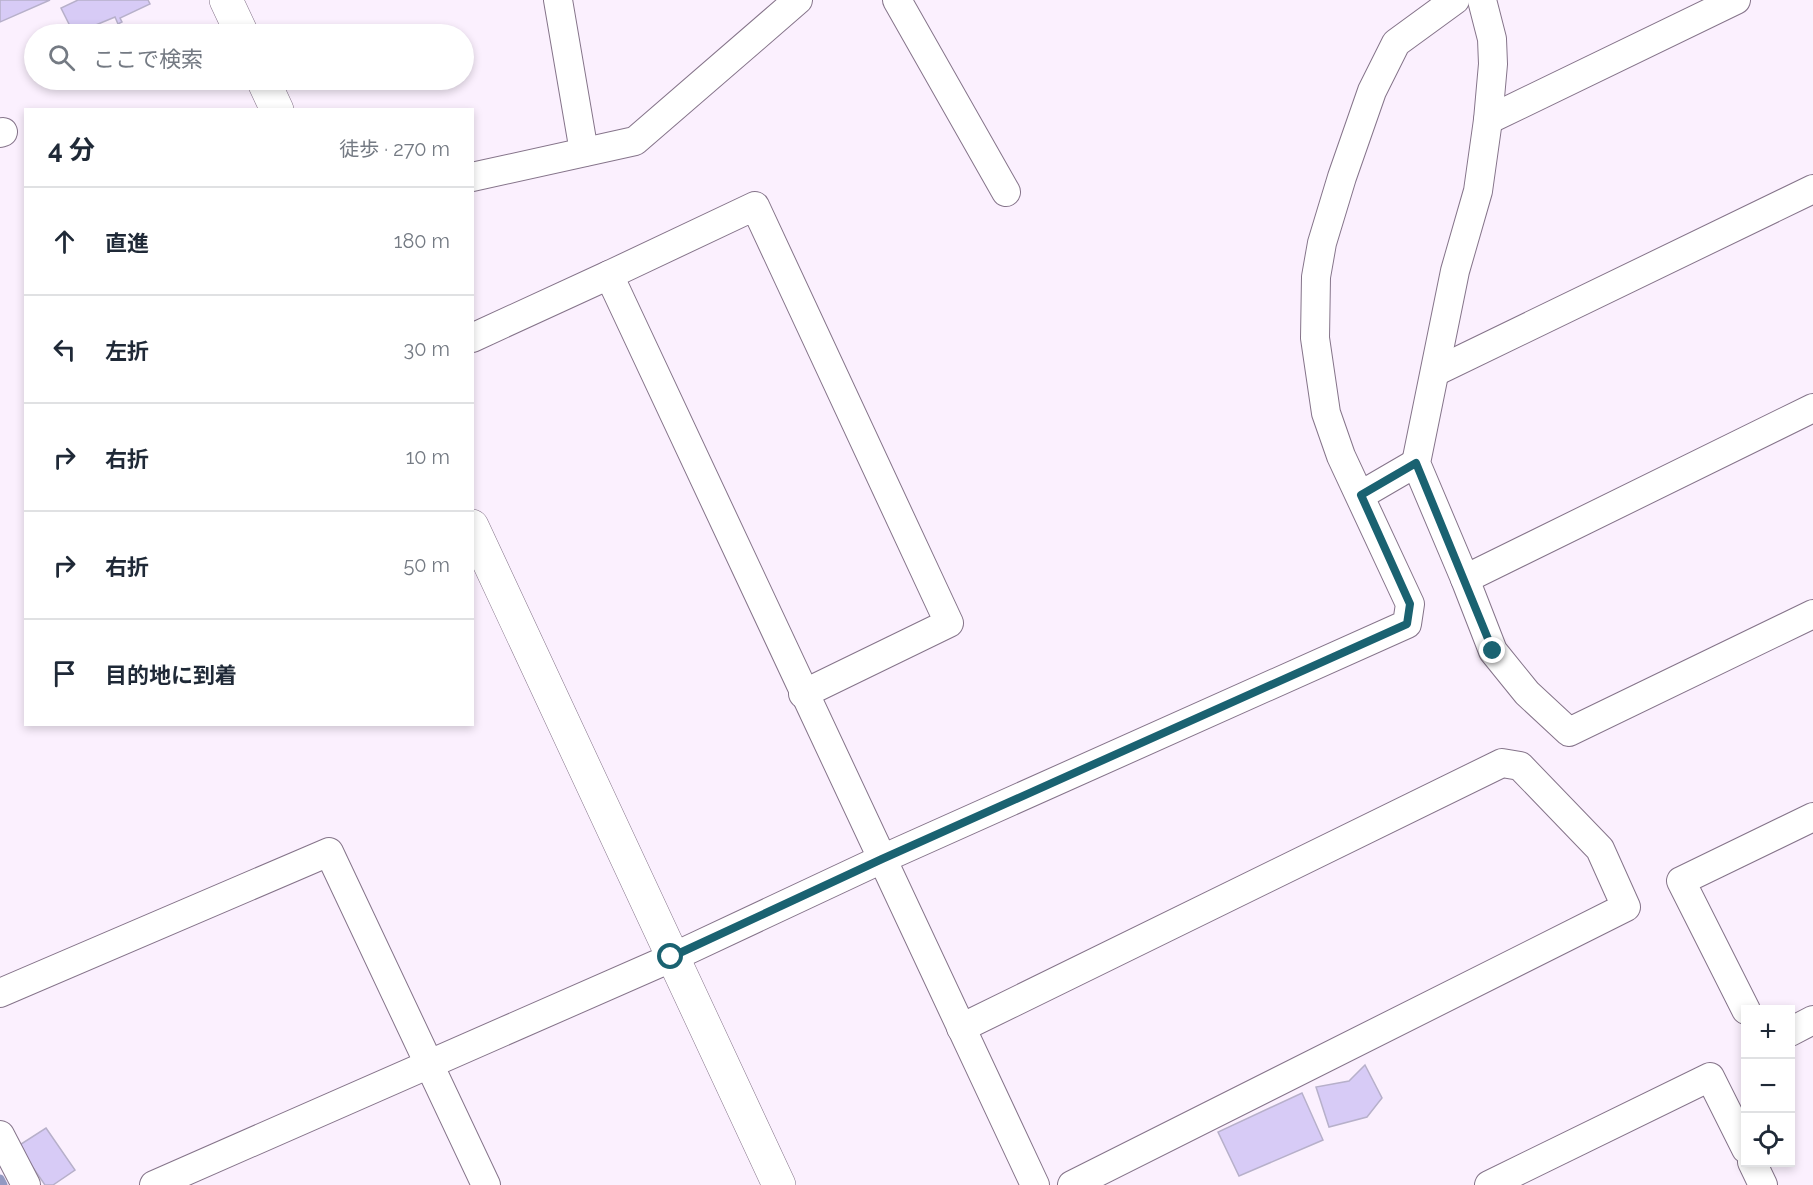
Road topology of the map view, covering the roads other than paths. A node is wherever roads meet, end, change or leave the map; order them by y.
1 (226, 0) edge
2 (558, 0) edge
3 (798, 0) edge
4 (897, 0) edge
5 (1455, 0) edge
6 (1482, 0) edge
7 (1736, 0) edge
8 (237, 24) edge
9 (268, 90) edge
10 (276, 108) edge
11 (1488, 120) junction
12 (584, 152) junction
13 (474, 177) edge
14 (1813, 189) edge
15 (1006, 192) dead end
16 (609, 275) junction
17 (474, 337) edge
18 (1436, 372) junction
19 (1813, 408) edge
20 (1416, 463) junction
21 (1361, 495) junction
22 (474, 530) edge
23 (1465, 579) junction
24 (1813, 614) edge
25 (803, 694) junction
26 (1813, 817) edge
27 (882, 859) junction
28 (671, 957) junction
29 (0, 993) edge
30 (1743, 1005) edge
31 (1813, 1020) edge
32 (961, 1028) junction
33 (1795, 1030) edge
34 (429, 1064) junction
35 (0, 1135) edge
36 (1741, 1139) edge
37 (1754, 1167) edge
38 (26, 1185) edge
39 (154, 1185) edge
40 (486, 1185) edge
41 (779, 1185) edge
42 (1035, 1185) edge
43 (1072, 1185) edge
44 (1489, 1185) edge
45 (1763, 1185) edge

1 - 8 street
2 - 12 street
3 - 12 street
4 - 15 street
5 - 21 street
6 - 11 street
7 - 11 street
9 - 10 street
11 - 18 street
12 - 13 street
14 - 18 street
16 - 17 street
16 - 25 street
16 - 25 street
18 - 20 street
19 - 23 street
20 - 21 street
20 - 23 street
21 - 27 street
22 - 28 street
23 - 24 street
25 - 27 street
26 - 30 street
27 - 28 street
27 - 32 street
28 - 34 street
28 - 41 street
29 - 34 street
31 - 33 street
32 - 42 street
32 - 43 street
34 - 39 street
34 - 40 street
35 - 38 street
36 - 44 street
37 - 45 street

